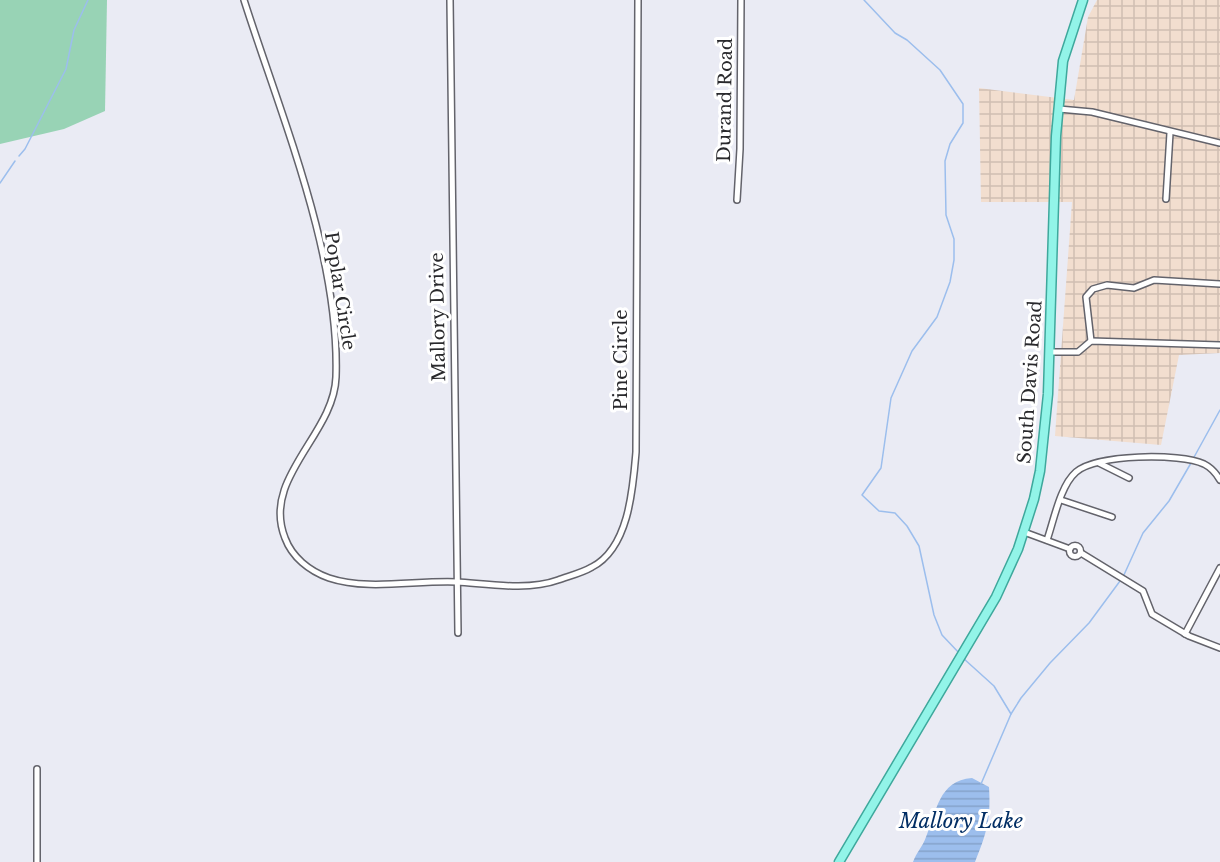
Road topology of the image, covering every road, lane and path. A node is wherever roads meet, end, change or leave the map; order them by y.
1 (244, 0) edge
2 (450, 0) edge
3 (638, 0) edge
4 (741, 0) edge
5 (1082, 0) edge
6 (1059, 109) junction
7 (1170, 133) junction
8 (1220, 143) edge
9 (1166, 199) dead end
10 (737, 200) dead end
11 (1220, 284) edge
12 (1091, 341) junction
13 (1220, 345) edge
14 (1050, 352) junction
15 (1099, 463) junction
16 (1129, 478) dead end
17 (1220, 480) edge
18 (1061, 500) junction
19 (1112, 517) dead end
20 (1024, 532) junction
21 (1047, 540) junction
22 (1220, 568) edge
23 (456, 582) junction
24 (458, 633) dead end
25 (1185, 634) junction
26 (1220, 648) edge
27 (37, 769) dead end
28 (37, 862) edge
29 (839, 862) edge

1 - 23 street, Poplar Circle
2 - 23 street, Mallory Drive
3 - 23 street, Pine Circle
4 - 10 street, Durand Road
5 - 6 main road, South Davis Road
6 - 7 street
6 - 14 main road, South Davis Road
7 - 8 street
7 - 9 street
11 - 12 street
12 - 13 street
12 - 14 street
14 - 20 main road, South Davis Road
15 - 16 street
15 - 17 street
15 - 18 street
18 - 19 street
18 - 21 street
20 - 21 street
20 - 29 main road, South Davis Road
21 - 25 street
22 - 25 street
23 - 24 street, Mallory Drive
25 - 26 street
27 - 28 street

